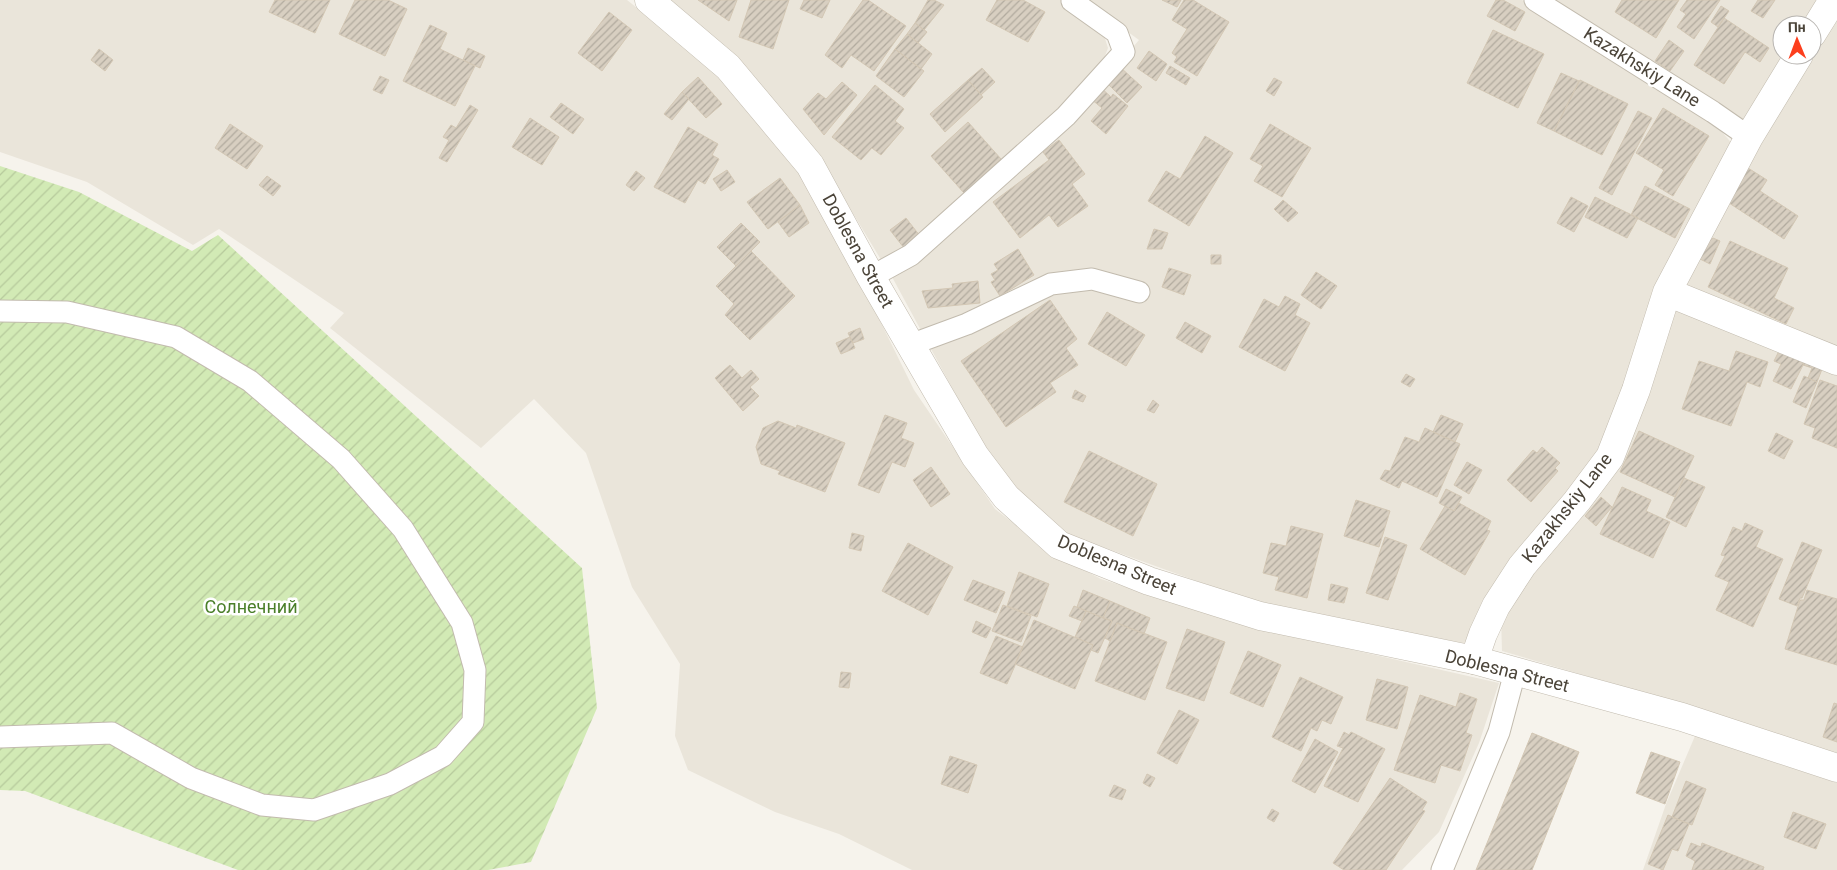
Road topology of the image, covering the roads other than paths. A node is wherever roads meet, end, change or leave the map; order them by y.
1 (649, 0) edge
2 (1535, 0) edge
3 (1833, 0) edge
4 (1072, 1) dead end
5 (1822, 18) edge
6 (1793, 65) edge
7 (1749, 136) junction
8 (872, 277) junction
9 (1139, 292) dead end
10 (1667, 292) junction
11 (0, 311) edge
12 (910, 345) junction
13 (1837, 361) edge
14 (1474, 660) junction
15 (1515, 672) junction
16 (0, 737) edge
17 (1837, 768) edge
18 (1442, 870) edge

1 - 8 street, Doblesna Street
2 - 7 lane, Kazakhskiy Lane
3 - 5 street
4 - 8 lane
6 - 7 street, Kazakhskiy Lane
7 - 10 street, Kazakhskiy Lane
8 - 12 street, Doblesna Street
9 - 12 lane
10 - 13 street
10 - 14 street, Kazakhskiy Lane
11 - 16 lane
12 - 14 street, Doblesna Street
14 - 15 street, Doblesna Street
15 - 17 street, Doblesna Street
15 - 18 lane

